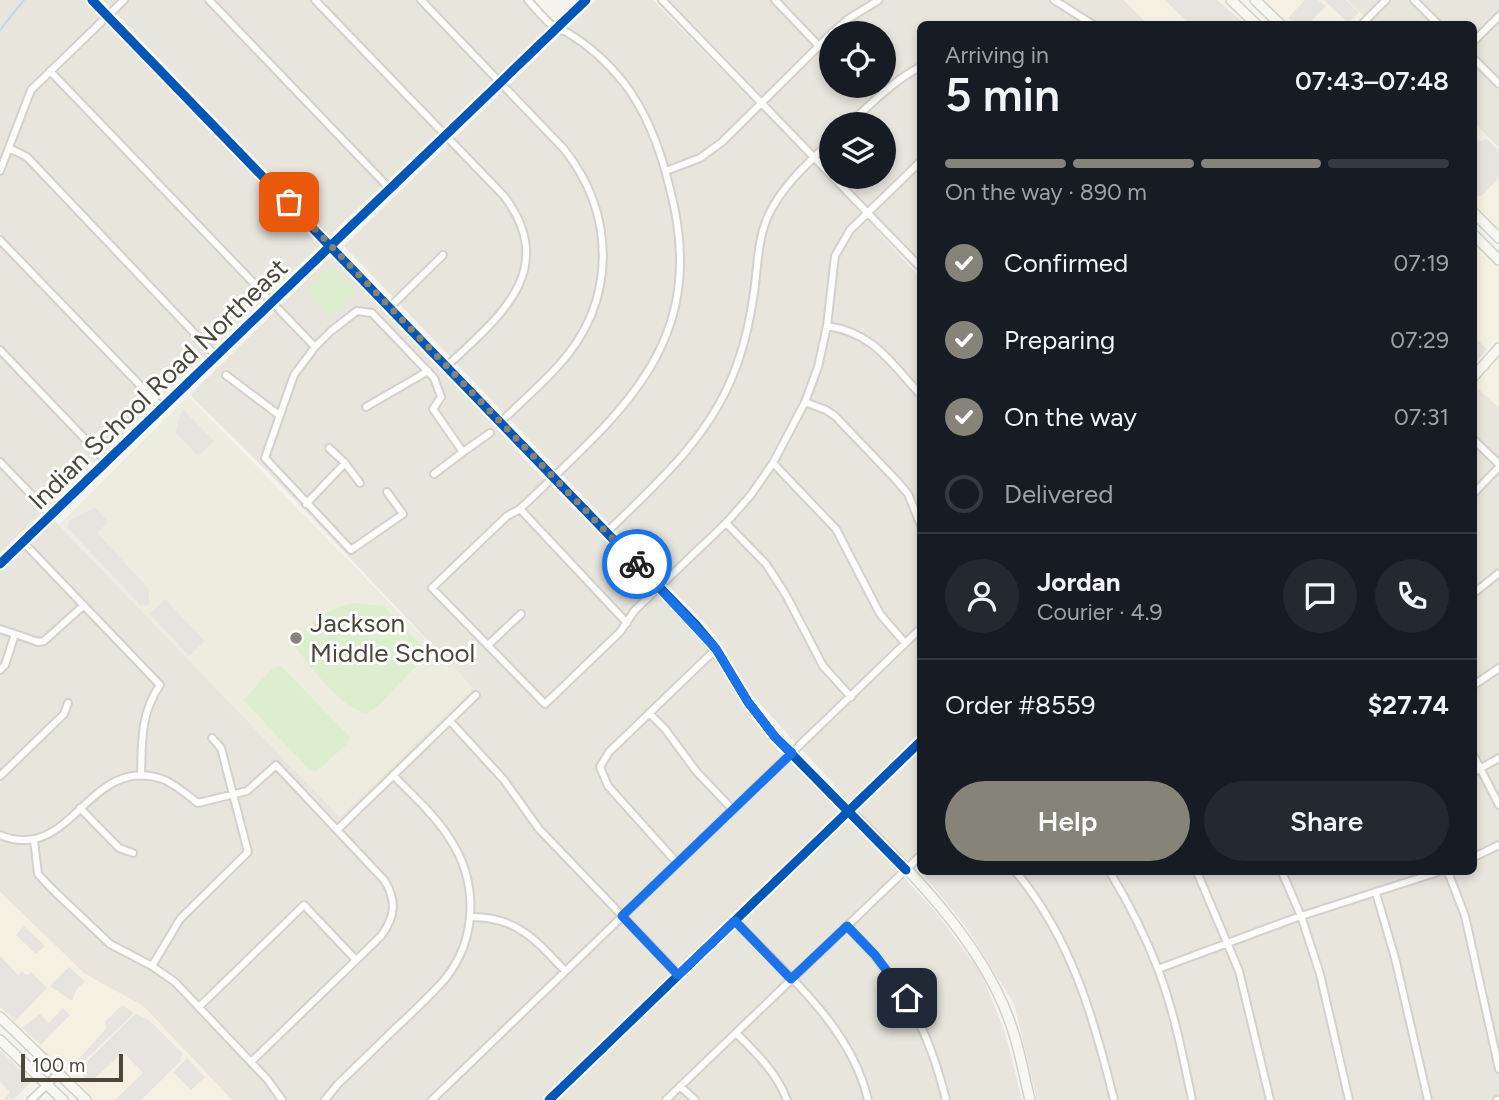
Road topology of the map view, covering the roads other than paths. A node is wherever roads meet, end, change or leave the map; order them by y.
1 (92, 0) edge
2 (124, 0) edge
3 (208, 0) edge
4 (315, 0) edge
5 (421, 0) edge
6 (528, 0) edge
7 (586, 0) edge
8 (662, 0) edge
9 (775, 0) edge
10 (878, 0) edge
11 (1055, 0) edge
12 (1231, 0) edge
13 (1255, 0) edge
14 (1386, 0) edge
15 (1413, 0) edge
16 (108, 15) junction
17 (1499, 16) edge
18 (846, 21) edge
19 (1087, 21) edge
20 (1253, 21) edge
21 (1277, 21) edge
22 (1365, 21) edge
23 (1435, 21) edge
24 (556, 29) junction
25 (1477, 38) edge
26 (819, 46) joint
27 (1477, 62) edge
28 (917, 68) edge
29 (50, 71) junction
30 (500, 82) junction
31 (1499, 84) edge
32 (760, 103) junction
33 (862, 112) edge
34 (445, 136) junction
35 (9, 148) junction
36 (819, 153) edge
37 (815, 157) junction
38 (819, 161) edge
39 (917, 165) edge
40 (0, 171) edge
41 (666, 171) junction
42 (390, 189) junction
43 (844, 189) edge
44 (867, 214) junction
45 (1477, 216) edge
46 (1477, 237) edge
47 (1499, 238) edge
48 (0, 240) edge
49 (331, 246) junction
50 (1495, 251) edge
51 (443, 255) dead end
52 (1499, 260) edge
53 (917, 264) edge
54 (272, 302) junction
55 (390, 307) junction
56 (827, 326) junction
57 (315, 347) junction
58 (1499, 348) edge
59 (0, 350) edge
60 (216, 356) junction
61 (447, 366) junction
62 (428, 371) junction
63 (1477, 373) edge
64 (226, 374) dead end
65 (917, 391) edge
66 (805, 402) junction
67 (366, 407) dead end
68 (162, 408) junction
69 (279, 415) junction
70 (501, 422) junction
71 (490, 433) dead end
72 (1477, 443) edge
73 (329, 448) dead end
74 (463, 452) junction
75 (0, 462) edge
76 (107, 462) junction
77 (345, 463) junction
78 (773, 463) junction
79 (1499, 465) edge
80 (434, 474) dead end
81 (554, 477) junction
82 (360, 483) dead end
83 (1477, 490) edge
84 (387, 492) dead end
85 (306, 504) junction
86 (520, 509) junction
87 (51, 515) junction
88 (917, 516) edge
89 (726, 523) junction
90 (607, 532) junction
91 (23, 542) junction
92 (0, 564) edge
93 (1499, 573) edge
94 (660, 587) junction
95 (1477, 591) edge
96 (84, 605) junction
97 (521, 614) dead end
98 (627, 623) junction
99 (0, 629) edge
100 (917, 632) edge
101 (15, 634) junction
102 (905, 643) junction
103 (488, 645) junction
104 (716, 649) junction
105 (1499, 668) edge
106 (0, 670) edge
107 (1477, 683) edge
108 (476, 695) dead end
109 (850, 697) junction
110 (68, 704) dead end
111 (649, 713) junction
112 (450, 721) junction
113 (212, 738) dead end
114 (917, 745) edge
115 (792, 753) junction
116 (1499, 758) edge
117 (1477, 771) edge
118 (393, 775) junction
119 (0, 776) edge
120 (141, 776) junction
121 (234, 795) junction
122 (1499, 805) edge
123 (80, 808) junction
124 (733, 810) junction
125 (848, 812) junction
126 (338, 829) junction
127 (0, 835) edge
128 (34, 840) junction
129 (1499, 845) edge
130 (133, 853) dead end
131 (1477, 856) edge
132 (917, 859) edge
133 (677, 863) junction
134 (906, 870) junction
135 (1018, 875) edge
136 (1112, 875) edge
137 (1198, 875) edge
138 (1283, 875) edge
139 (1429, 875) edge
140 (1449, 875) edge
141 (1376, 893) junction
142 (622, 916) junction
143 (1301, 916) junction
144 (472, 917) junction
145 (735, 921) junction
146 (847, 926) junction
147 (1228, 942) junction
148 (356, 960) junction
149 (152, 966) junction
150 (1158, 969) junction
151 (565, 971) junction
152 (678, 975) junction
153 (791, 979) junction
154 (199, 1007) junction
155 (0, 1017) edge
156 (736, 1033) junction
157 (0, 1040) edge
158 (251, 1062) junction
159 (1499, 1069) edge
160 (59, 1073) junction
161 (47, 1085) junction
162 (680, 1086) junction
163 (31, 1100) edge
164 (63, 1100) edge
165 (86, 1100) edge
166 (282, 1100) edge
167 (325, 1100) edge
168 (432, 1100) edge
169 (549, 1100) edge
170 (666, 1100) edge
171 (695, 1100) edge
172 (787, 1100) edge
173 (868, 1100) edge
174 (946, 1100) edge
175 (1030, 1100) edge
176 (1114, 1100) edge
177 (1192, 1100) edge
178 (1270, 1100) edge
179 (1349, 1100) edge
180 (1428, 1100) edge

1 - 16 street
2 - 16 street
3 - 42 street
4 - 34 street
5 - 30 street
6 - 24 street
7 - 24 street, Indian School Road Northeast
8 - 32 street
9 - 26 street
10 - 18 street
11 - 19 street
12 - 20 street
13 - 21 street
14 - 22 street
15 - 23 street
16 - 29 street
16 - 49 street
17 - 25 street
24 - 30 street, Indian School Road Northeast
24 - 41 street
26 - 32 street
27 - 31 street
28 - 33 street
29 - 35 street
29 - 54 street
30 - 34 street, Indian School Road Northeast
30 - 70 street
32 - 37 street
32 - 41 street
34 - 42 street, Indian School Road Northeast
34 - 61 street
35 - 40 street
35 - 60 street
36 - 37 street
37 - 38 street
37 - 90 street
39 - 44 street
41 - 81 street
42 - 49 street, Indian School Road Northeast
43 - 44 street
44 - 53 street
44 - 56 street
45 - 47 street
46 - 50 street
48 - 68 street
49 - 54 street, Indian School Road Northeast
49 - 55 street
50 - 52 street
51 - 55 street
54 - 57 street
54 - 60 street, Indian School Road Northeast
55 - 61 street
56 - 65 street
56 - 66 street
57 - 62 street
57 - 69 street
58 - 63 street
59 - 76 street
60 - 68 street, Indian School Road Northeast
61 - 70 street
62 - 67 street
62 - 74 street
64 - 69 street
66 - 78 street
66 - 88 street
68 - 76 street, Indian School Road Northeast
69 - 85 street
70 - 81 street
71 - 74 street
72 - 79 street
73 - 77 street
74 - 80 street
75 - 87 street
76 - 87 street, Indian School Road Northeast
77 - 82 street
77 - 85 street
78 - 89 street
78 - 102 street
79 - 83 street
81 - 86 street
81 - 90 street
84 - 85 street
86 - 98 street
86 - 103 street
87 - 91 street, Indian School Road Northeast
89 - 94 street
89 - 109 street
90 - 94 street
91 - 92 street, Indian School Road Northeast
91 - 96 street
93 - 95 street
94 - 98 street
94 - 104 street
96 - 101 street
96 - 120 street
97 - 103 street
98 - 103 street
99 - 101 street
100 - 102 street
101 - 106 street
102 - 109 street
104 - 111 street
104 - 115 street
105 - 107 street
108 - 112 street
109 - 115 street
110 - 119 street
111 - 124 street
111 - 133 street
112 - 118 street
112 - 142 street
113 - 121 street
114 - 125 street
115 - 124 street
115 - 125 street
116 - 117 street
117 - 122 street
118 - 126 street
118 - 144 street
120 - 121 street
120 - 123 street
121 - 126 street
121 - 149 street
123 - 128 street
123 - 130 street
124 - 133 street
125 - 134 street
125 - 145 street
126 - 148 street
127 - 128 street
128 - 149 street
129 - 131 street
132 - 134 street
133 - 142 street
134 - 146 street
134 - 175 street
135 - 176 street
136 - 150 street
137 - 147 street
138 - 143 street
139 - 141 street
140 - 159 street
141 - 143 street
141 - 180 street
142 - 151 street
142 - 152 street
143 - 147 street
143 - 179 street
144 - 151 street
144 - 167 street
145 - 152 street
145 - 153 street
146 - 153 street
146 - 174 street
147 - 150 street
147 - 178 street
148 - 154 street
148 - 158 street
149 - 154 street
150 - 177 street
151 - 168 street
152 - 169 street
153 - 156 street
153 - 173 street
154 - 158 street
155 - 160 street
156 - 162 street
156 - 172 street
157 - 161 street
158 - 166 street
160 - 161 street
160 - 165 street
161 - 163 street
161 - 164 street
162 - 170 street
162 - 171 street

